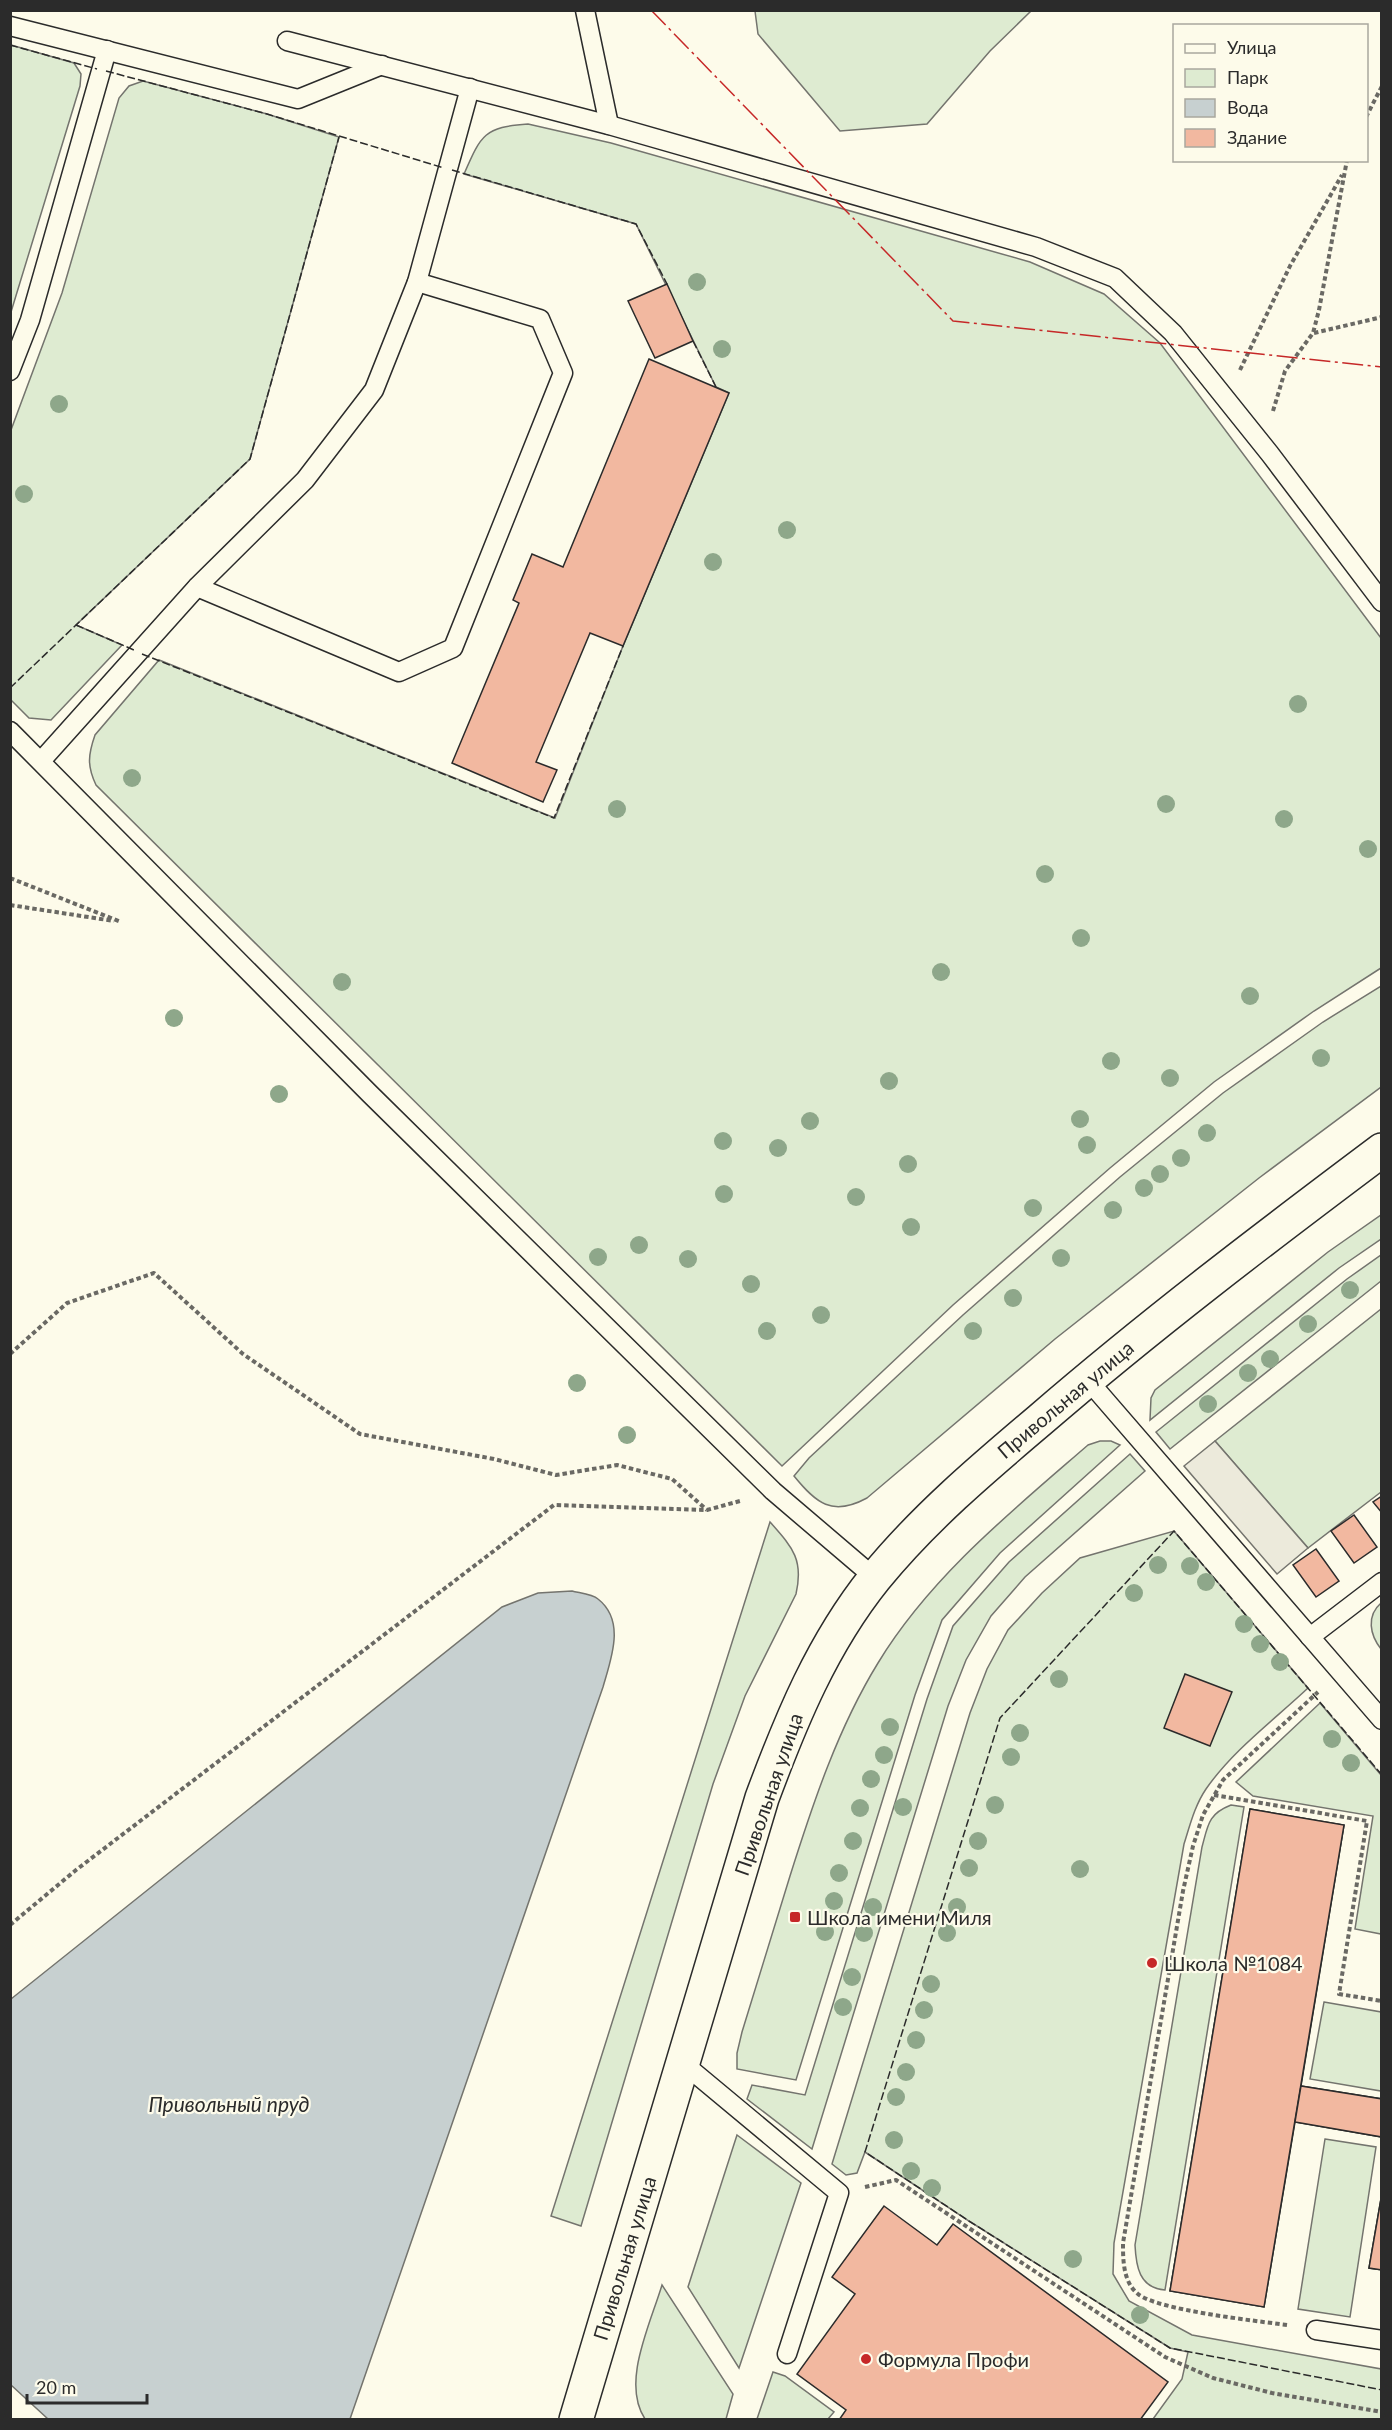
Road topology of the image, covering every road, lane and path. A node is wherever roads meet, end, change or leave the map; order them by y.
1 (585, 10) edge
2 (10, 26) edge
3 (287, 41) dead end
4 (106, 50) junction
5 (382, 65) junction
6 (1382, 86) edge
7 (470, 88) junction
8 (1368, 113) edge
9 (609, 125) junction
10 (1346, 162) edge
11 (1344, 172) junction
12 (417, 282) junction
13 (1382, 317) edge
14 (1313, 333) junction
15 (10, 371) edge
16 (1226, 398) junction
17 (1270, 454) junction
18 (197, 587) junction
19 (1382, 603) edge
20 (10, 731) edge
21 (41, 761) junction
22 (10, 878) edge
23 (10, 905) edge
24 (1382, 1149) edge
25 (10, 1354) edge
26 (1087, 1378) junction
27 (773, 1491) junction
28 (707, 1510) junction
29 (875, 1578) junction
30 (1382, 1582) edge
31 (1310, 1637) junction
32 (1325, 1685) dead end
33 (1382, 1720) edge
34 (1214, 1795) junction
35 (10, 1925) edge
36 (1382, 2001) edge
37 (684, 2064) junction
38 (839, 2193) junction
39 (1316, 2330) joint
40 (1382, 2340) edge
41 (787, 2354) dead end
42 (1382, 2412) edge
43 (576, 2420) edge

1 - 9 lane
2 - 4 lane
3 - 5 lane
4 - 5 lane
4 - 15 lane
5 - 7 lane
6 - 8 path
7 - 9 lane
7 - 12 lane
9 - 16 lane
10 - 11 path
11 - 14 path
11 - 16 path
12 - 18 lane
12 - 18 lane
13 - 14 path
14 - 17 path
16 - 17 lane
17 - 19 lane
18 - 21 lane
20 - 21 lane
21 - 27 lane
22 - 23 path
24 - 26 main road, Привольная улица
25 - 28 path
26 - 29 main road, Привольная улица
26 - 31 lane
27 - 28 path
27 - 29 lane
28 - 35 path
29 - 37 main road, Привольная улица
30 - 31 lane
31 - 33 lane
32 - 34 path
34 - 36 path
34 - 39 path
37 - 38 lane
37 - 43 main road, Привольная улица
38 - 41 lane
38 - 42 path
39 - 40 lane

